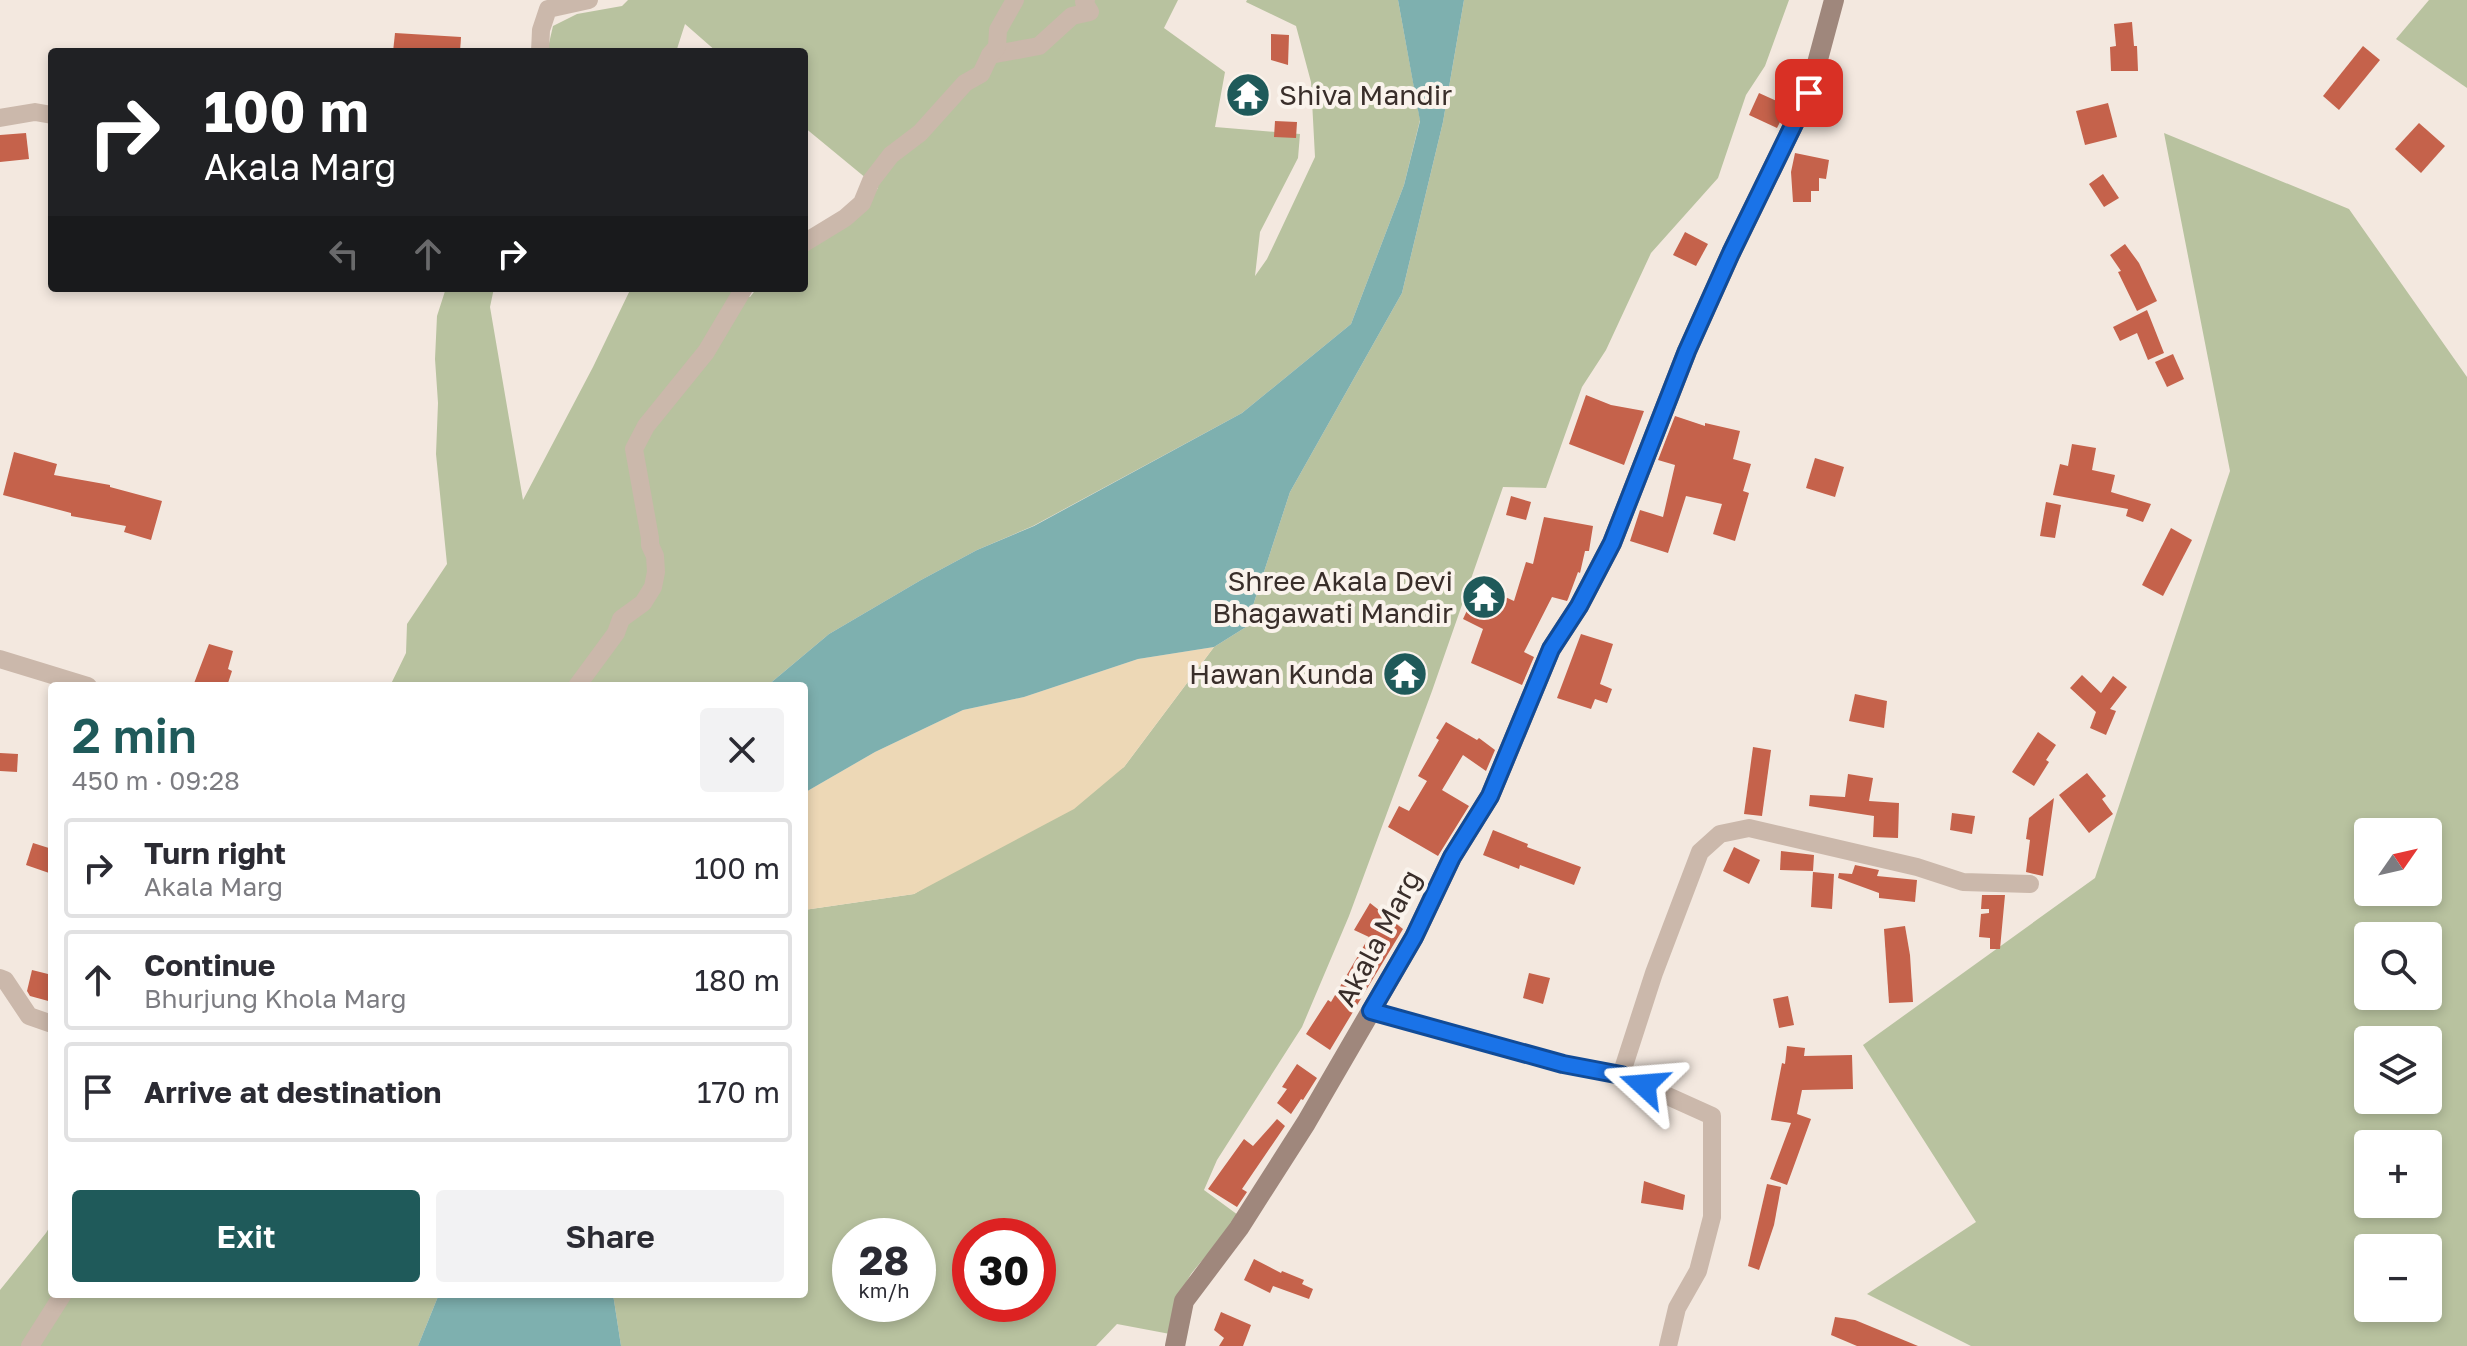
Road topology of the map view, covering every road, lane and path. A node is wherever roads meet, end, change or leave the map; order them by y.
1 (589, 0) edge
2 (1015, 0) edge
3 (1086, 0) edge
4 (1834, 0) edge
5 (540, 48) edge
6 (990, 55) junction
7 (48, 114) edge
8 (0, 118) edge
9 (808, 241) edge
10 (742, 292) edge
11 (0, 659) edge
12 (75, 682) edge
13 (580, 682) edge
14 (2030, 884) dead end
15 (0, 978) edge
16 (1371, 1011) junction
17 (48, 1023) edge
18 (1621, 1075) junction
19 (60, 1298) edge
20 (30, 1346) edge
21 (1175, 1346) edge
22 (1668, 1346) edge

1 - 5 street
2 - 6 street
3 - 6 street
4 - 16 main road, Akala Marg
6 - 9 street
7 - 8 street
10 - 13 street
11 - 12 street
14 - 18 street
15 - 17 street
16 - 18 street
16 - 21 main road, Akala Marg
18 - 22 street
19 - 20 street

